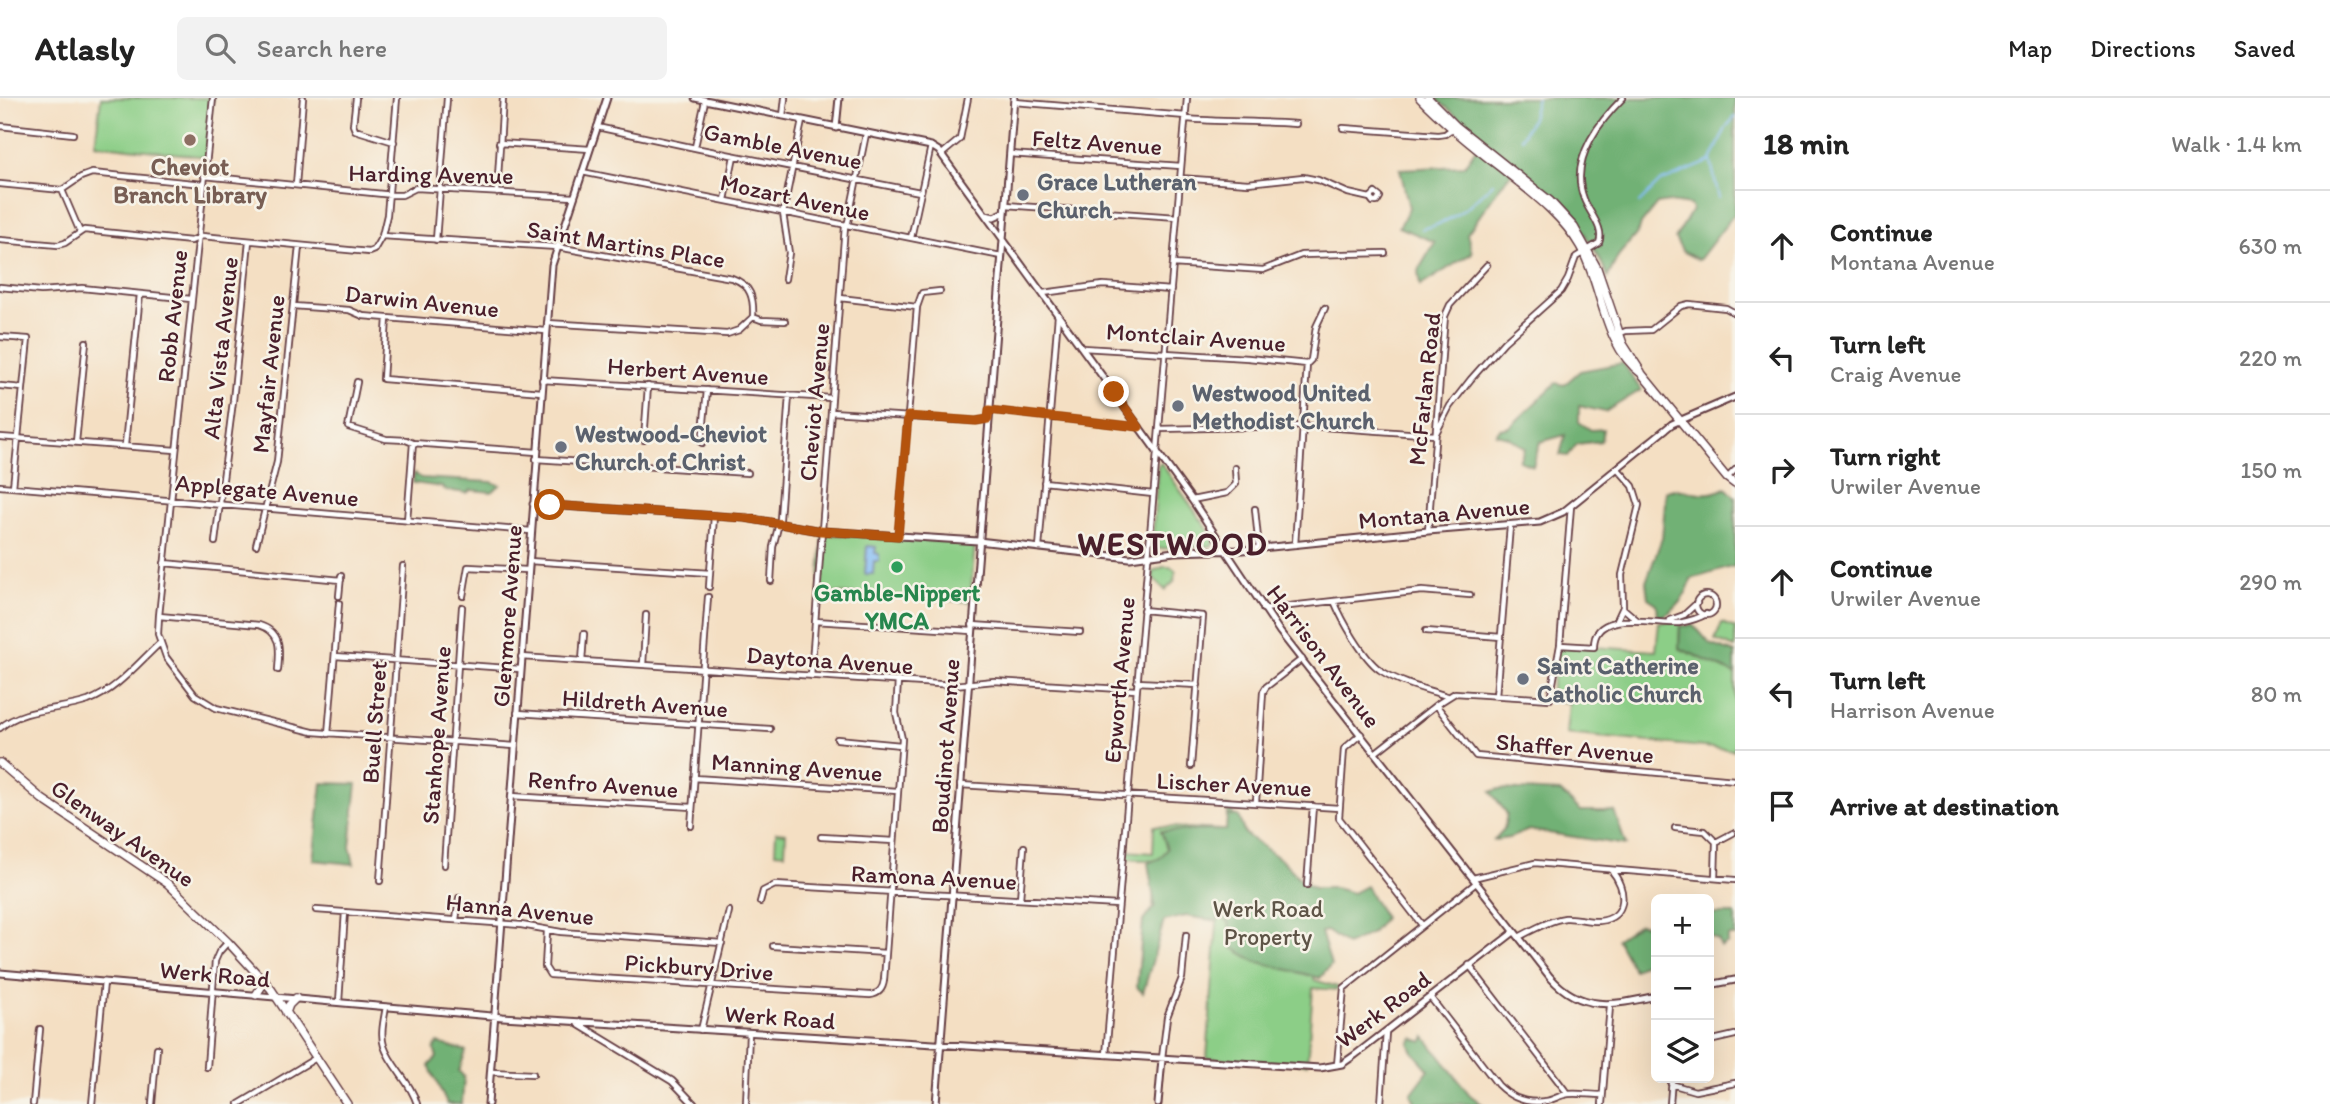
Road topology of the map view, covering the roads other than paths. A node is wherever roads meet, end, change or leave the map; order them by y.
1 (213, 98) edge
2 (303, 98) edge
3 (356, 98) edge
4 (397, 98) edge
5 (447, 98) edge
6 (503, 98) edge
7 (607, 98) edge
8 (695, 98) edge
9 (785, 98) edge
10 (839, 98) edge
11 (968, 98) edge
12 (1187, 98) edge
13 (1420, 98) edge
14 (1428, 98) edge
15 (1622, 98) edge
16 (713, 100) edge
17 (1014, 100) edge
18 (705, 101) junction
19 (783, 117) junction
20 (1186, 117) junction
21 (802, 121) junction
22 (1296, 124) dead end
23 (0, 126) edge
24 (597, 127) junction
25 (1454, 127) junction
26 (836, 128) junction
27 (1343, 128) dead end
28 (73, 134) dead end
29 (866, 134) junction
30 (394, 142) junction
31 (499, 143) junction
32 (695, 146) junction
33 (931, 146) junction
34 (590, 149) junction
35 (942, 154) junction
36 (1010, 154) junction
37 (734, 156) junction
38 (1181, 166) junction
39 (793, 167) junction
40 (582, 172) junction
41 (204, 176) junction
42 (1180, 178) junction
43 (857, 179) junction
44 (0, 184) edge
45 (203, 184) junction
46 (296, 185) junction
47 (440, 188) junction
48 (62, 190) junction
49 (497, 192) junction
50 (920, 192) junction
51 (389, 194) junction
52 (574, 197) junction
53 (1370, 198) dead end
54 (725, 200) junction
55 (1006, 209) junction
56 (783, 213) junction
57 (985, 215) junction
58 (1177, 217) junction
59 (845, 226) junction
60 (80, 232) junction
61 (382, 236) junction
62 (197, 238) junction
63 (911, 239) junction
64 (0, 240) edge
65 (436, 240) junction
66 (1003, 240) junction
67 (248, 241) junction
68 (299, 246) junction
69 (557, 247) junction
70 (1586, 251) junction
71 (1385, 253) dead end
72 (1001, 256) junction
73 (1019, 261) junction
74 (1001, 263) junction
75 (1173, 264) junction
76 (1487, 265) dead end
77 (785, 279) dead end
78 (0, 287) edge
79 (1171, 290) junction
80 (940, 291) dead end
81 (1042, 293) junction
82 (140, 294) junction
83 (839, 298) junction
84 (191, 299) junction
85 (293, 306) junction
86 (917, 307) junction
87 (1325, 308) dead end
88 (1735, 313) edge
89 (1058, 314) junction
90 (753, 317) junction
91 (387, 318) junction
92 (785, 321) dead end
93 (547, 323) junction
94 (547, 331) junction
95 (1616, 335) junction
96 (0, 337) edge
97 (86, 342) dead end
98 (1083, 348) junction
99 (1165, 352) junction
100 (1307, 364) junction
101 (542, 380) junction
102 (357, 382) dead end
103 (0, 386) edge
104 (648, 386) junction
105 (23, 388) junction
106 (707, 390) junction
107 (542, 392) junction
108 (789, 395) junction
109 (1735, 397) edge
110 (831, 398) junction
111 (989, 410) junction
112 (831, 412) junction
113 (908, 416) junction
114 (1049, 417) junction
115 (988, 419) junction
116 (1679, 420) junction
117 (1303, 426) junction
118 (1139, 427) junction
119 (1159, 429) junction
120 (1435, 435) junction
121 (0, 437) edge
122 (18, 439) junction
123 (644, 440) dead end
124 (76, 442) junction
125 (413, 443) junction
126 (702, 443) dead end
127 (125, 446) junction
128 (176, 450) junction
129 (1157, 451) junction
130 (537, 456) junction
131 (1235, 468) dead end
132 (1617, 468) junction
133 (1735, 471) edge
134 (747, 473) dead end
135 (1729, 480) edge
136 (1044, 482) junction
137 (0, 486) edge
138 (13, 487) junction
139 (1735, 491) edge
140 (1153, 494) junction
141 (171, 499) junction
142 (1192, 500) junction
143 (220, 504) junction
144 (533, 504) junction
145 (1571, 506) junction
146 (266, 508) junction
147 (1255, 509) dead end
148 (714, 516) junction
149 (407, 521) junction
150 (779, 524) junction
151 (1510, 526) junction
152 (531, 531) junction
153 (821, 531) junction
154 (1428, 531) junction
155 (898, 536) junction
156 (1217, 537) junction
157 (978, 541) junction
158 (215, 542) dead end
159 (256, 545) dead end
160 (1295, 545) junction
161 (1039, 548) junction
162 (1259, 548) junction
163 (1210, 551) junction
164 (1227, 551) junction
165 (1148, 556) junction
166 (528, 561) junction
167 (164, 563) junction
168 (403, 566) dead end
169 (527, 570) junction
170 (710, 573) junction
171 (771, 581) dead end
172 (709, 587) dead end
173 (1471, 595) dead end
174 (339, 596) dead end
175 (463, 596) dead end
176 (708, 597) dead end
177 (1335, 601) junction
178 (339, 603) dead end
179 (1697, 603) junction
180 (463, 607) dead end
181 (1623, 607) junction
182 (1264, 609) junction
183 (1143, 610) junction
184 (1706, 614) junction
185 (646, 615) dead end
186 (159, 616) junction
187 (1637, 620) junction
188 (815, 621) junction
189 (1616, 622) junction
190 (1659, 622) junction
191 (972, 628) junction
192 (1426, 631) dead end
193 (1080, 632) dead end
194 (584, 634) dead end
195 (1501, 637) junction
196 (160, 643) junction
197 (1560, 645) junction
198 (335, 656) junction
199 (522, 657) junction
200 (1302, 659) junction
201 (396, 660) junction
202 (582, 661) junction
203 (458, 665) junction
204 (643, 666) junction
205 (520, 669) junction
206 (702, 669) junction
207 (278, 670) dead end
208 (811, 676) junction
209 (898, 681) junction
210 (1137, 682) junction
211 (968, 684) junction
212 (1198, 685) junction
213 (1136, 690) junction
214 (1447, 696) junction
215 (1496, 696) junction
216 (1436, 705) junction
217 (517, 713) junction
218 (698, 724) junction
219 (0, 728) edge
220 (770, 729) dead end
221 (328, 734) junction
222 (1361, 734) junction
223 (390, 738) junction
224 (837, 739) dead end
225 (453, 742) junction
226 (901, 745) junction
227 (515, 746) junction
228 (1376, 753) junction
229 (0, 762) edge
230 (1191, 766) dead end
231 (694, 778) junction
232 (1735, 780) edge
233 (960, 785) junction
234 (898, 791) junction
235 (1127, 795) junction
236 (511, 796) junction
237 (1256, 802) junction
238 (1313, 806) junction
239 (692, 807) junction
240 (1339, 807) junction
241 (691, 826) dead end
242 (1675, 828) dead end
243 (1733, 833) dead end
244 (821, 837) dead end
245 (894, 841) junction
246 (1716, 842) junction
247 (1024, 847) dead end
248 (444, 865) dead end
249 (1611, 870) junction
250 (1715, 878) junction
251 (1475, 880) junction
252 (1735, 880) edge
253 (380, 881) dead end
254 (1307, 885) dead end
255 (890, 892) junction
256 (952, 895) junction
257 (459, 898) dead end
258 (1020, 899) junction
259 (760, 902) dead end
260 (1118, 905) junction
261 (316, 910) dead end
262 (729, 911) dead end
263 (345, 912) junction
264 (456, 920) junction
265 (502, 923) junction
266 (1422, 925) junction
267 (547, 931) junction
268 (1186, 935) dead end
269 (1517, 935) junction
270 (229, 942) junction
271 (722, 943) junction
272 (773, 946) dead end
273 (886, 953) junction
274 (1469, 965) junction
275 (0, 972) edge
276 (1735, 980) edge
277 (265, 981) junction
278 (104, 982) junction
279 (1714, 984) edge
280 (712, 985) junction
281 (213, 992) junction
282 (257, 995) junction
283 (275, 997) junction
284 (1430, 997) junction
285 (1651, 997) edge
286 (296, 998) junction
287 (339, 1002) junction
288 (1611, 1006) junction
289 (386, 1007) junction
290 (286, 1013) junction
291 (495, 1017) junction
292 (576, 1023) junction
293 (40, 1029) dead end
294 (701, 1030) junction
295 (1386, 1031) junction
296 (749, 1032) junction
297 (1735, 1035) edge
298 (1714, 1040) edge
299 (940, 1045) junction
300 (157, 1048) dead end
301 (1106, 1056) junction
302 (316, 1057) junction
303 (1162, 1059) junction
304 (1337, 1065) junction
305 (207, 1067) dead end
306 (491, 1072) junction
307 (533, 1074) dead end
308 (1672, 1083) edge
309 (1677, 1083) edge
310 (1735, 1083) edge
311 (1568, 1094) junction
312 (1602, 1095) junction
313 (33, 1104) edge
314 (92, 1104) edge
315 (152, 1104) edge
316 (239, 1104) edge
317 (348, 1104) edge
318 (417, 1104) edge
319 (488, 1104) edge
320 (694, 1104) edge
321 (746, 1104) edge
322 (936, 1104) edge
323 (1158, 1104) edge
324 (1381, 1104) edge
325 (1602, 1104) edge
326 (1670, 1104) edge

1 - 41 street, Robb Avenue
2 - 46 street
3 - 30 street
4 - 30 street
5 - 47 street
6 - 31 street
7 - 24 street, Glenmore Avenue
8 - 18 street, Harrison Avenue
9 - 19 street
10 - 26 street
11 - 35 street
12 - 20 street, Epworth Avenue
13 - 25 main road
14 - 25 main road
15 - 70 street
16 - 18 street, Harrison Avenue
16 - 19 street, Harrison Avenue
17 - 20 street
17 - 36 street, Boudinot Avenue
18 - 32 street
19 - 21 street, Harrison Avenue
20 - 22 street
20 - 38 street, Epworth Avenue
21 - 26 street, Harrison Avenue
21 - 39 street
23 - 28 street
24 - 32 street, Gamble Avenue
24 - 34 street, Glenmore Avenue
25 - 27 street
25 - 70 main road
26 - 29 street, Harrison Avenue
29 - 33 street, Harrison Avenue
29 - 43 street, Cheviot Avenue
30 - 51 street
31 - 34 street
31 - 49 street
32 - 37 street, Gamble Avenue
33 - 35 street, Harrison Avenue
33 - 50 street
34 - 40 street, Glenmore Avenue
35 - 57 street, Harrison Avenue
36 - 38 street, Feltz Avenue
36 - 55 street, Boudinot Avenue
37 - 39 street, Gamble Avenue
37 - 54 street
38 - 42 street, Epworth Avenue
39 - 43 street, Gamble Avenue
39 - 56 street
40 - 52 street, Glenmore Avenue
40 - 54 street, Mozart Avenue
41 - 45 street, Robb Avenue
41 - 46 street, Harding Avenue
42 - 53 street, Feltz Avenue
42 - 58 street, Epworth Avenue
43 - 50 street, Gamble Avenue
43 - 59 street, Cheviot Avenue
44 - 48 street
45 - 48 street
45 - 62 street, Robb Avenue
46 - 51 street, Harding Avenue
47 - 49 street, Harding Avenue
47 - 51 street, Harding Avenue
47 - 65 street
48 - 60 street
49 - 52 street, Harding Avenue
50 - 63 street
51 - 61 street
52 - 69 street, Glenmore Avenue
54 - 56 street, Mozart Avenue
55 - 57 street
55 - 58 street
55 - 66 street, Boudinot Avenue
56 - 59 street, Mozart Avenue
56 - 77 street
57 - 66 street, Harrison Avenue
58 - 75 street, Epworth Avenue
59 - 63 street, Mozart Avenue
59 - 83 street, Cheviot Avenue
60 - 62 street
60 - 64 street
61 - 65 street, Saint Martins Place
61 - 68 street
62 - 67 street
62 - 84 street, Robb Avenue
63 - 72 street, Mozart Avenue
65 - 69 street, Saint Martins Place
66 - 72 street, Boudinot Avenue
66 - 73 street, Harrison Avenue
67 - 68 street
67 - 143 street, Alta Vista Avenue
68 - 85 street, Mayfair Avenue
69 - 90 street, Saint Martins Place
69 - 93 street, Glenmore Avenue
70 - 95 main road
70 - 120 street
71 - 75 street
72 - 74 street, Boudinot Avenue
73 - 74 street
73 - 81 street, Harrison Avenue
74 - 111 street, Boudinot Avenue
75 - 79 street, Epworth Avenue
76 - 120 street, McFarlan Road
78 - 82 street
79 - 81 street
79 - 99 street, Epworth Avenue
80 - 86 street
81 - 89 street, Harrison Avenue
82 - 84 street
82 - 127 street
83 - 86 street
83 - 110 street, Cheviot Avenue
84 - 128 street, Robb Avenue
85 - 91 street, Darwin Avenue
85 - 146 street, Mayfair Avenue
86 - 113 street
87 - 100 street
88 - 95 street
89 - 98 street, Harrison Avenue
89 - 114 street
90 - 92 street
90 - 93 street
91 - 94 street, Darwin Avenue
91 - 107 street
93 - 94 street, Glenmore Avenue
94 - 101 street, Glenmore Avenue
95 - 116 main road
96 - 105 street
97 - 124 street
98 - 99 street, Montclair Avenue
98 - 118 street, Harrison Avenue
99 - 100 street, Montclair Avenue
99 - 119 street, Epworth Avenue
100 - 117 street
101 - 104 street, Herbert Avenue
101 - 107 street, Glenmore Avenue
102 - 125 street
103 - 105 street
104 - 106 street, Herbert Avenue
104 - 123 street
105 - 122 street
106 - 108 street, Herbert Avenue
106 - 126 street
107 - 130 street, Glenmore Avenue
108 - 110 street, Herbert Avenue
108 - 150 street
109 - 116 street, Montana Avenue
110 - 112 street, Cheviot Avenue
111 - 114 street
111 - 115 street, Boudinot Avenue
112 - 113 street
112 - 153 street, Cheviot Avenue
113 - 115 street
113 - 155 street
114 - 118 street
114 - 136 street
115 - 157 street, Boudinot Avenue
116 - 132 street, Montana Avenue
116 - 135 main road
117 - 119 street
117 - 120 street
117 - 160 street
118 - 129 street, Harrison Avenue
119 - 129 street, Epworth Avenue
120 - 154 street, McFarlan Road
121 - 122 street
122 - 124 street
122 - 138 street
124 - 127 street
125 - 130 street
125 - 149 street
127 - 128 street
128 - 141 street, Robb Avenue
129 - 140 street, Epworth Avenue
129 - 142 street, Harrison Avenue
130 - 134 street
130 - 144 street, Glenmore Avenue
131 - 142 street
132 - 145 street, Montana Avenue
132 - 181 street
133 - 135 street
135 - 139 main road
136 - 140 street
136 - 161 street
137 - 138 street, Applegate Avenue
138 - 141 street, Applegate Avenue
140 - 165 street, Epworth Avenue
141 - 143 street, Applegate Avenue
141 - 167 street, Robb Avenue
142 - 156 street, Harrison Avenue
143 - 146 street, Applegate Avenue
143 - 158 street, Alta Vista Avenue
144 - 148 street, Montana Avenue
144 - 152 street, Glenmore Avenue
145 - 151 street, Montana Avenue
145 - 197 street
146 - 149 street, Applegate Avenue
146 - 159 street, Mayfair Avenue
147 - 162 street
148 - 150 street, Montana Avenue
148 - 170 street
149 - 152 street, Applegate Avenue
150 - 153 street, Montana Avenue
150 - 171 street
151 - 154 street, Montana Avenue
151 - 195 street
152 - 166 street, Glenmore Avenue
153 - 155 street, Montana Avenue
153 - 188 street, Cheviot Avenue
154 - 160 street, Montana Avenue
155 - 157 street, Montana Avenue
156 - 163 street
156 - 164 street, Harrison Avenue
157 - 161 street, Montana Avenue
157 - 191 street, Boudinot Avenue
160 - 162 street, Montana Avenue
161 - 165 street, Montana Avenue
162 - 164 street, Montana Avenue
163 - 164 street, Montana Avenue
163 - 165 street, Montana Avenue
164 - 182 street, Harrison Avenue
165 - 183 street, Epworth Avenue
166 - 169 street, Glenmore Avenue
166 - 170 street
167 - 174 street
167 - 186 street, Robb Avenue
168 - 201 street, Buell Street
169 - 175 street
169 - 199 street, Glenmore Avenue
170 - 172 street
173 - 177 street
176 - 206 street
177 - 182 street
177 - 214 street
178 - 198 street
179 - 184 street
179 - 184 street
179 - 190 street
180 - 203 street, Stanhope Avenue
181 - 187 street
181 - 189 street
182 - 200 street, Harrison Avenue
183 - 210 street, Epworth Avenue
183 - 212 street
184 - 190 street
185 - 204 street
186 - 196 street, Robb Avenue
186 - 207 street
187 - 189 street
187 - 190 street
188 - 191 street
188 - 208 street, Cheviot Avenue
189 - 197 street
191 - 193 street
191 - 211 street, Boudinot Avenue
192 - 195 street
194 - 202 street
195 - 215 street
196 - 219 street
196 - 221 street
197 - 215 street
198 - 201 street
198 - 221 street
199 - 202 street, Daytona Avenue
199 - 205 street, Glenmore Avenue
200 - 222 street, Harrison Avenue
200 - 237 street
201 - 203 street
201 - 223 street, Buell Street
202 - 204 street, Daytona Avenue
203 - 205 street
203 - 225 street, Stanhope Avenue
204 - 206 street, Daytona Avenue
205 - 217 street, Glenmore Avenue
206 - 208 street, Daytona Avenue
206 - 218 street
208 - 209 street, Daytona Avenue
209 - 211 street, Daytona Avenue
209 - 226 street
210 - 212 street
210 - 213 street, Epworth Avenue
211 - 213 street, Daytona Avenue
211 - 233 street, Boudinot Avenue
212 - 230 street
213 - 235 street, Epworth Avenue
214 - 215 street
214 - 216 street
216 - 228 street
216 - 232 street, Shaffer Avenue
217 - 218 street, Hildreth Avenue
217 - 227 street, Glenmore Avenue
218 - 220 street, Hildreth Avenue
218 - 231 street
221 - 223 street
222 - 228 street, Harrison Avenue
222 - 240 street
223 - 225 street
223 - 253 street, Buell Street
224 - 226 street
225 - 227 street
225 - 248 street, Stanhope Avenue
226 - 234 street
227 - 236 street, Glenmore Avenue
228 - 251 street, Harrison Avenue
229 - 270 main road, Glenway Avenue
231 - 234 street, Manning Avenue
231 - 239 street
233 - 235 street, Lischer Avenue
233 - 256 street, Boudinot Avenue
234 - 245 street
235 - 237 street, Lischer Avenue
235 - 260 street, Epworth Avenue
236 - 239 street, Renfro Avenue
236 - 265 street, Glenmore Avenue
237 - 238 street, Lischer Avenue
238 - 240 street, Lischer Avenue
238 - 254 street
239 - 241 street
240 - 266 street
242 - 246 street
243 - 246 street
244 - 245 street
245 - 255 street
246 - 250 street
247 - 258 street
249 - 250 street
249 - 251 street
249 - 269 street
250 - 252 street
251 - 266 street
251 - 269 street, Harrison Avenue
255 - 256 street, Ramona Avenue
255 - 259 street, Ramona Avenue
255 - 273 street
256 - 258 street, Ramona Avenue
256 - 299 street, Boudinot Avenue
257 - 264 street
258 - 260 street, Ramona Avenue
260 - 301 street, Epworth Avenue
261 - 263 street, Hanna Avenue
262 - 271 street
263 - 264 street, Hanna Avenue
263 - 287 street
264 - 265 street, Hanna Avenue
265 - 267 street, Hanna Avenue
265 - 291 street, Glenmore Avenue
266 - 304 street
267 - 271 street, Hanna Avenue
267 - 280 street, Pickbury Drive
268 - 303 street
269 - 274 street, Werk Road
269 - 288 street, Harrison Avenue
270 - 277 main road, Glenway Avenue
270 - 281 street
271 - 280 street
272 - 273 street
273 - 280 street, Pickbury Drive
274 - 284 street, Werk Road
274 - 311 street
275 - 278 street, Werk Road
276 - 279 street
277 - 282 main road
277 - 283 main road, Glenway Avenue
278 - 281 street, Werk Road
278 - 314 street
280 - 294 street
281 - 282 street, Werk Road
281 - 305 street
282 - 283 street, Werk Road
283 - 286 street, Werk Road
283 - 290 main road, Glenway Avenue
284 - 295 street, Werk Road
284 - 311 street
285 - 288 street, Harrison Avenue
286 - 287 street, Werk Road
286 - 290 main road
287 - 289 street, Werk Road
288 - 312 street
289 - 291 street, Werk Road
289 - 318 street
290 - 302 main road, Glenway Avenue
291 - 292 street, Werk Road
291 - 306 street, Glenmore Avenue
292 - 294 street, Werk Road
292 - 320 street
293 - 313 street
294 - 296 street, Werk Road
295 - 304 street, Werk Road
295 - 324 street
296 - 299 street, Werk Road
296 - 321 street
297 - 298 street
299 - 301 street, Werk Road
299 - 322 street, Boudinot Avenue
300 - 315 street
301 - 303 street, Werk Road
302 - 316 street
302 - 317 main road, Glenway Avenue
303 - 304 street, Werk Road
303 - 323 street
306 - 307 street
306 - 319 street, Glenmore Avenue
308 - 326 street
309 - 310 street
311 - 312 street
312 - 325 street

